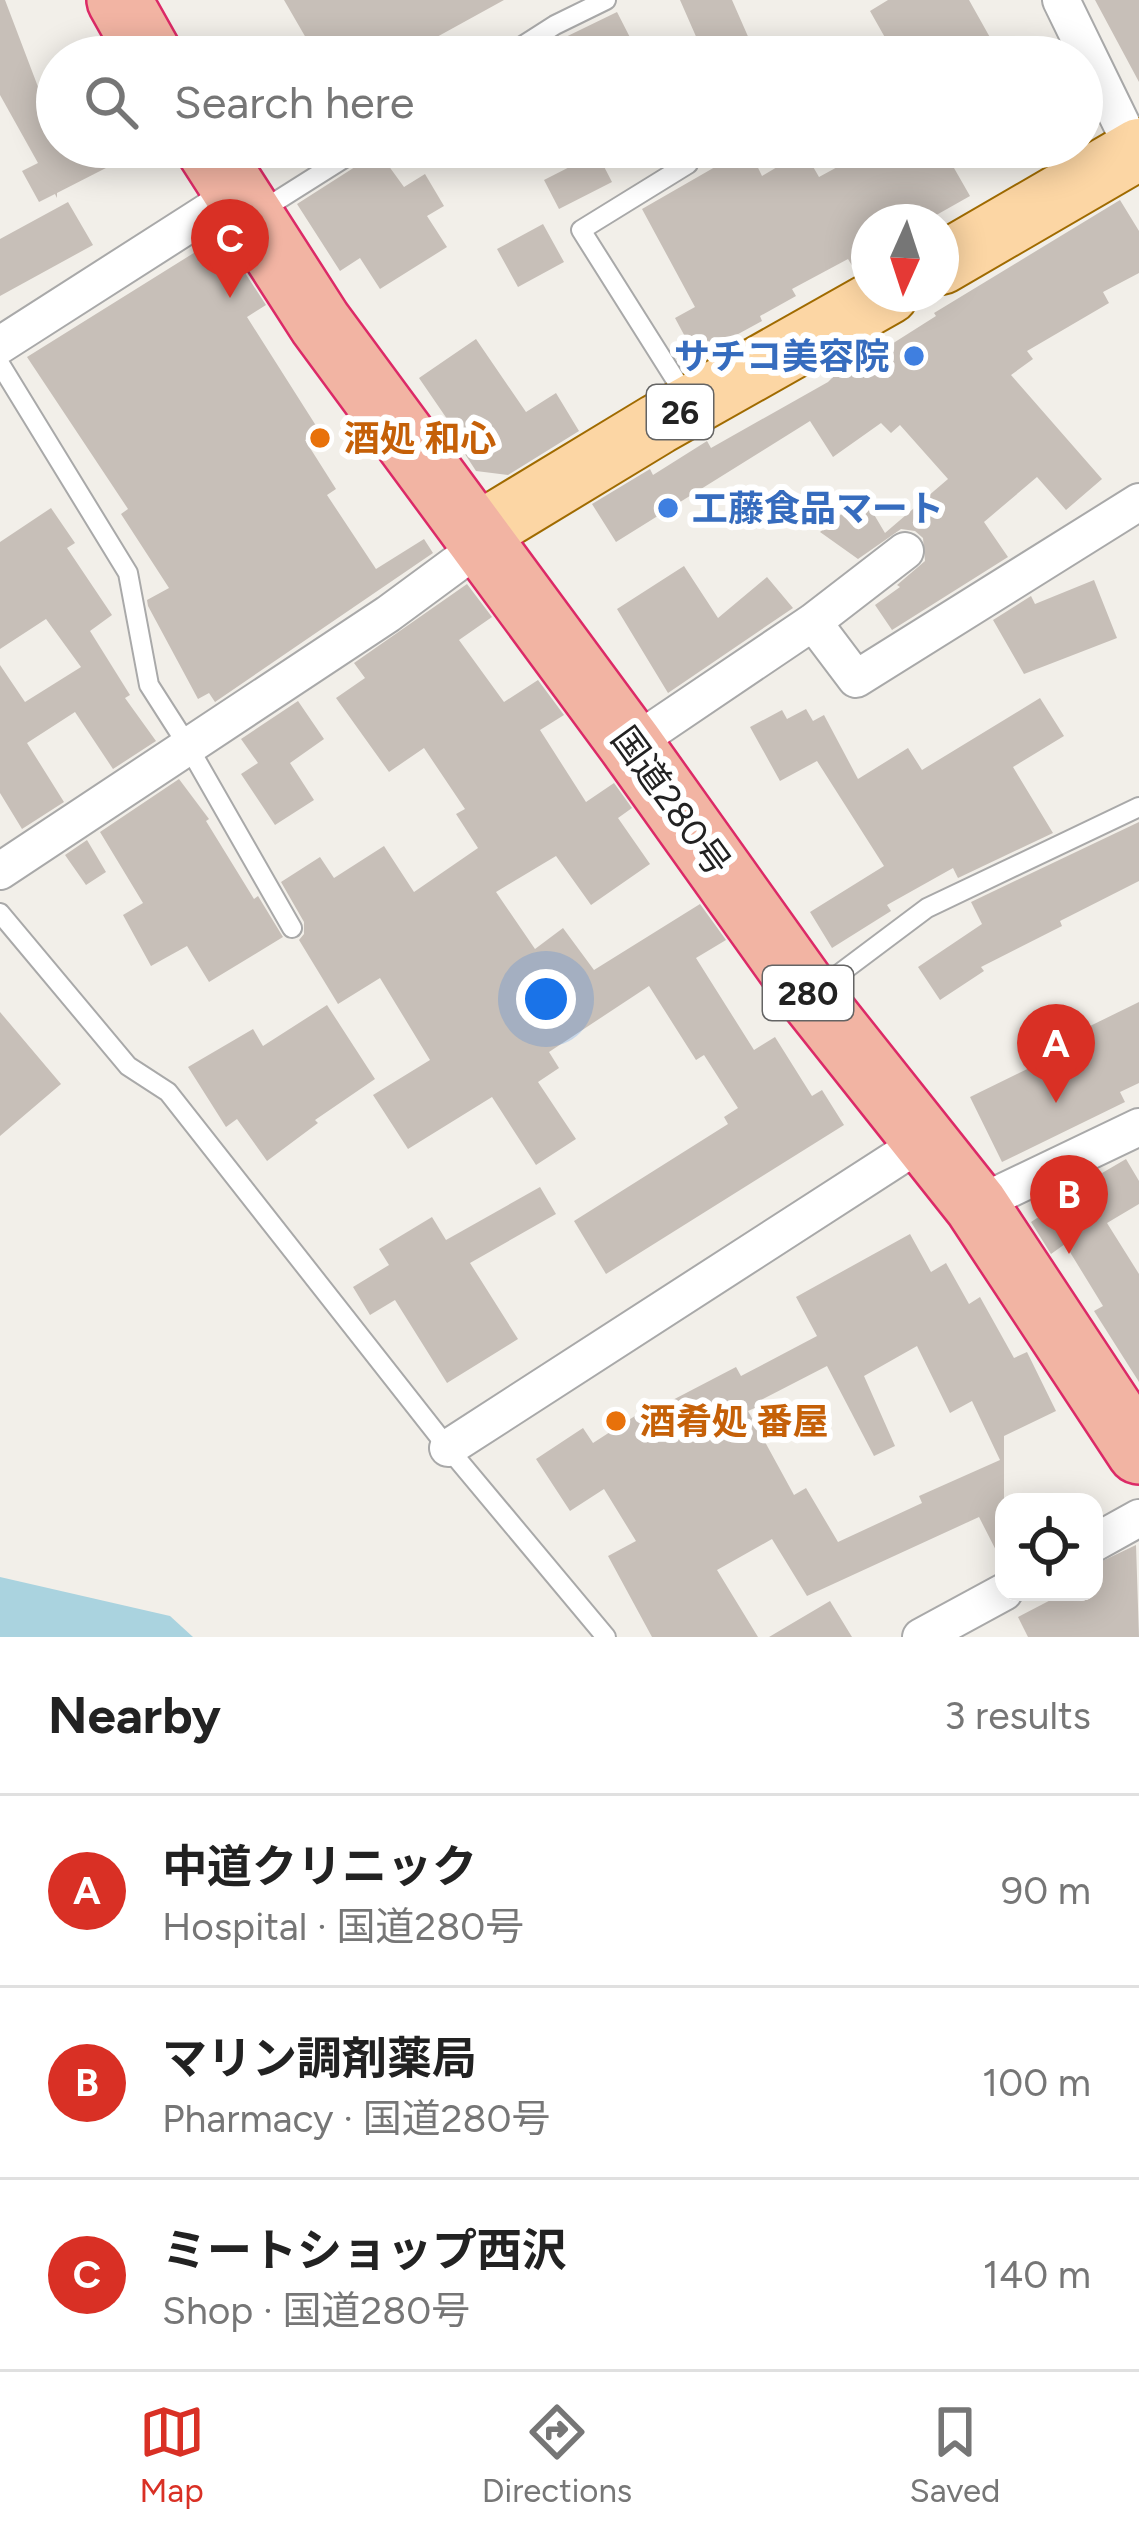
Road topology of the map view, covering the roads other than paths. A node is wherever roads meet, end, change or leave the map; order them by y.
1 (119, 0) edge
2 (606, 0) edge
3 (1060, 0) edge
4 (139, 36) edge
5 (538, 36) edge
6 (1078, 36) edge
7 (1103, 85) edge
8 (1138, 154) edge
9 (291, 168) edge
10 (681, 168) edge
11 (231, 186) edge
12 (959, 254) edge
13 (856, 312) edge
14 (0, 345) edge
15 (0, 364) edge
16 (692, 406) junction
17 (1139, 502) edge
18 (479, 539) junction
19 (905, 550) dead end
20 (813, 622) junction
21 (631, 745) junction
22 (188, 746) junction
23 (1139, 807) edge
24 (0, 871) edge
25 (0, 913) edge
26 (292, 928) dead end
27 (810, 996) junction
28 (1139, 1127) edge
29 (925, 1140) junction
30 (976, 1204) junction
31 (448, 1448) junction
32 (1139, 1452) edge
33 (1139, 1518) edge
34 (1103, 1538) edge
35 (995, 1597) edge
36 (606, 1637) edge
37 (921, 1637) edge

1 - 4 highway
2 - 5 lane
3 - 6 street
7 - 8 street
8 - 12 main road
9 - 11 lane
10 - 16 lane
11 - 14 street
11 - 18 highway, 国道280号 / 280
13 - 16 main road, 26
15 - 22 lane
16 - 18 main road, 26
17 - 20 street
18 - 21 highway, 国道280号 / 280
18 - 22 street
19 - 20 street
20 - 21 street
21 - 27 highway, 国道280号 / 280
22 - 24 street
22 - 26 lane
23 - 27 lane
25 - 31 lane
27 - 29 highway, 国道280号 / 280
28 - 30 street
29 - 30 highway, 国道280号 / 280
29 - 31 street
30 - 32 highway, 国道280号 / 280
31 - 36 lane
33 - 34 street
35 - 37 street

